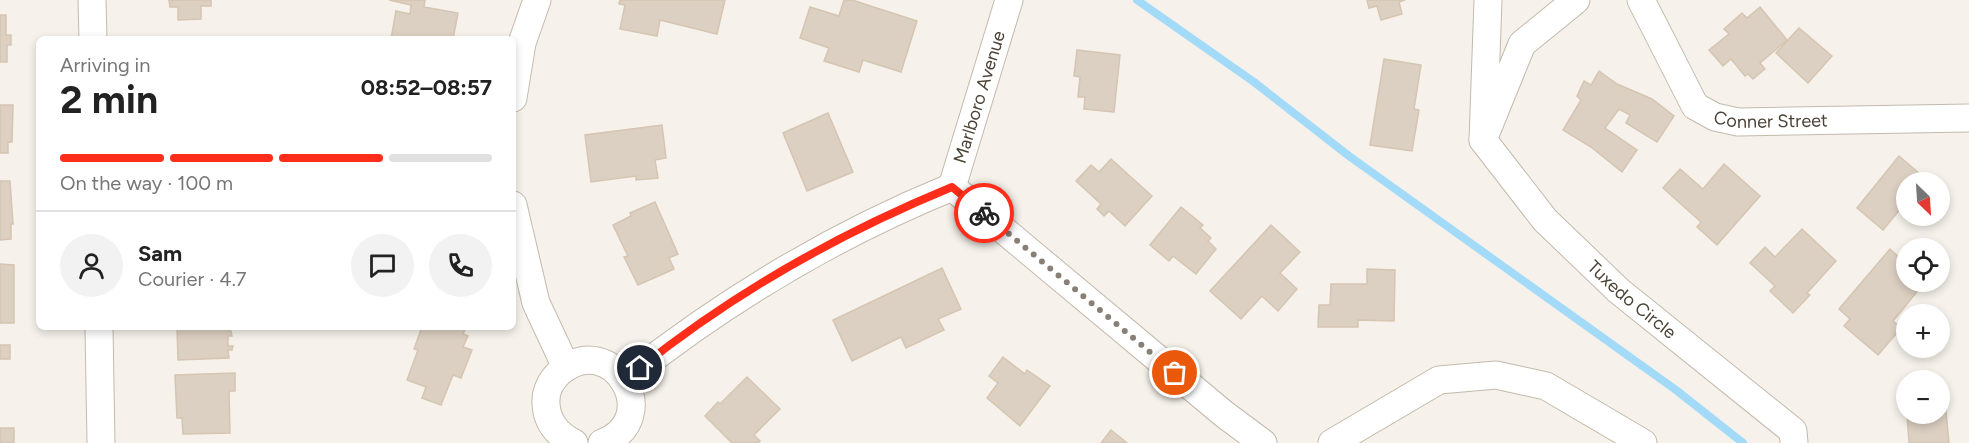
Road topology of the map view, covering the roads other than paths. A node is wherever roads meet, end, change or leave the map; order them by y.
1 (92, 0) edge
2 (537, 0) edge
3 (1009, 0) edge
4 (1488, 0) edge
5 (1576, 0) edge
6 (1641, 0) edge
7 (93, 36) edge
8 (516, 80) edge
9 (1969, 118) edge
10 (1483, 140) junction
11 (952, 187) junction
12 (516, 218) edge
13 (99, 330) edge
14 (566, 367) junction
15 (625, 380) junction
16 (618, 439) edge
17 (562, 440) edge
18 (101, 443) edge
19 (1263, 443) edge
20 (1332, 443) edge
21 (1643, 443) edge
22 (1794, 443) edge

1 - 7 street
2 - 8 street
3 - 11 street, Marlboro Avenue
4 - 10 street
5 - 10 street
6 - 9 street, Conner Street
10 - 22 street, Tuxedo Circle
11 - 15 street
11 - 19 street, Marlboro Avenue
12 - 14 street
13 - 18 street
14 - 15 street
14 - 17 street
15 - 16 street
20 - 21 street

